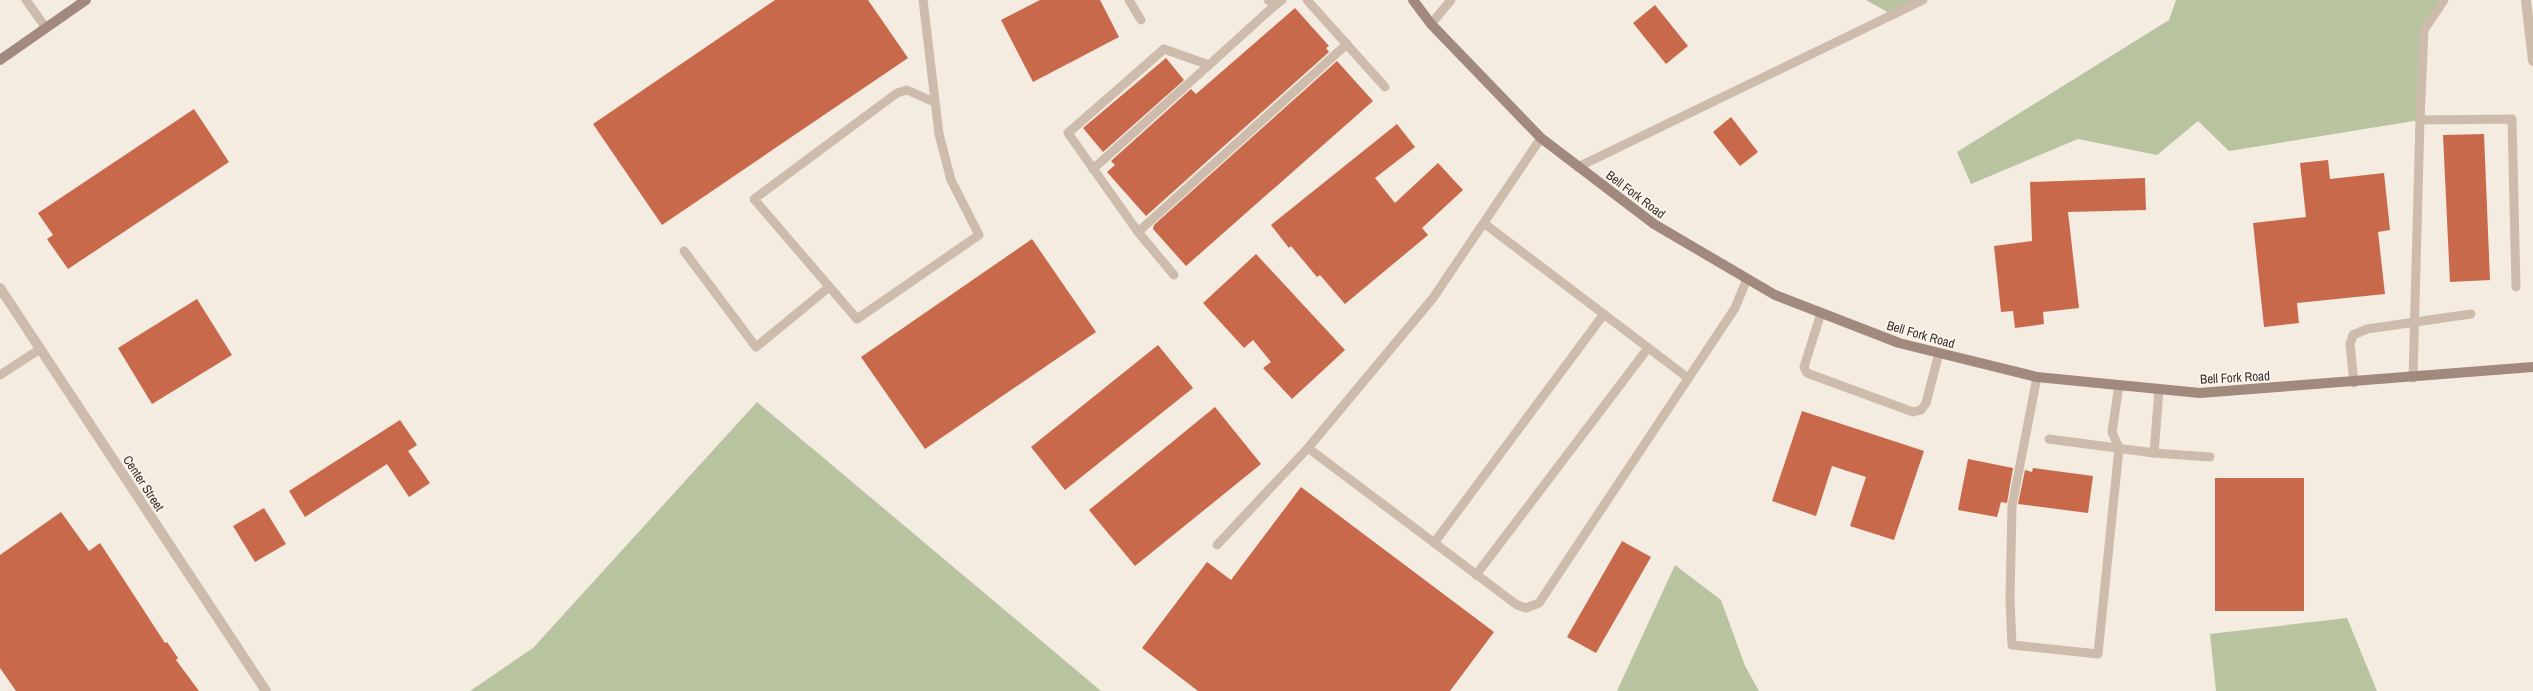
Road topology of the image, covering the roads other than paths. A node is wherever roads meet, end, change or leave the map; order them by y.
1 (26, 0) edge
2 (86, 0) edge
3 (924, 0) edge
4 (1129, 0) edge
5 (1307, 0) edge
6 (1413, 0) edge
7 (1451, 0) edge
8 (1923, 0) edge
9 (2444, 0) edge
10 (2526, 0) edge
11 (1275, 2) edge
12 (1141, 20) dead end
13 (1431, 24) junction
14 (46, 28) junction
15 (1347, 44) junction
16 (0, 60) edge
17 (2533, 61) edge
18 (1209, 65) junction
19 (1385, 87) dead end
20 (934, 102) junction
21 (2420, 120) junction
22 (1541, 138) junction
23 (1578, 166) junction
24 (1093, 169) junction
25 (1484, 224) junction
26 (1138, 232) junction
27 (684, 252) dead end
28 (1174, 275) dead end
29 (1747, 279) junction
30 (2516, 287) dead end
31 (0, 288) edge
32 (828, 288) junction
33 (1821, 313) junction
34 (1604, 314) junction
35 (2471, 314) dead end
36 (2414, 322) junction
37 (1648, 348) junction
38 (40, 349) junction
39 (1939, 353) junction
40 (2533, 368) edge
41 (2, 371) edge
42 (2037, 377) junction
43 (1688, 378) junction
44 (2413, 378) junction
45 (2354, 383) junction
46 (2118, 385) junction
47 (2159, 389) junction
48 (2049, 439) dead end
49 (1308, 448) junction
50 (2119, 448) junction
51 (2154, 453) junction
52 (2210, 457) dead end
53 (1434, 543) junction
54 (1217, 545) dead end
55 (1476, 575) junction
56 (266, 691) edge

1 - 14 lane
2 - 14 main road
3 - 20 lane
4 - 12 lane
5 - 15 lane
6 - 13 main road, Bell Fork Road
7 - 13 lane
8 - 23 lane
9 - 21 lane
10 - 17 street
11 - 18 lane
13 - 22 main road, Bell Fork Road
14 - 16 main road
15 - 19 lane
15 - 26 lane
18 - 24 lane
18 - 24 lane
20 - 32 lane
20 - 32 lane
21 - 30 lane
21 - 36 lane
22 - 23 main road, Bell Fork Road
22 - 25 lane
23 - 29 main road, Bell Fork Road
24 - 26 lane
25 - 34 lane
25 - 49 lane
26 - 28 lane
27 - 32 lane
29 - 33 main road, Bell Fork Road
29 - 43 lane
31 - 38 street, Center Street
33 - 39 main road, Bell Fork Road
33 - 39 lane
34 - 37 lane
34 - 53 lane
35 - 36 lane
36 - 44 lane
36 - 45 lane
37 - 43 lane
37 - 55 lane
38 - 41 lane
38 - 56 street, Center Street
39 - 42 main road, Bell Fork Road
40 - 44 main road, Bell Fork Road
42 - 46 main road, Bell Fork Road
42 - 50 lane
43 - 55 lane
44 - 45 main road, Bell Fork Road
45 - 47 main road, Bell Fork Road
46 - 47 main road, Bell Fork Road
46 - 50 lane
47 - 51 lane
48 - 50 lane
49 - 53 lane
49 - 54 lane
50 - 51 lane
51 - 52 lane
53 - 55 lane

